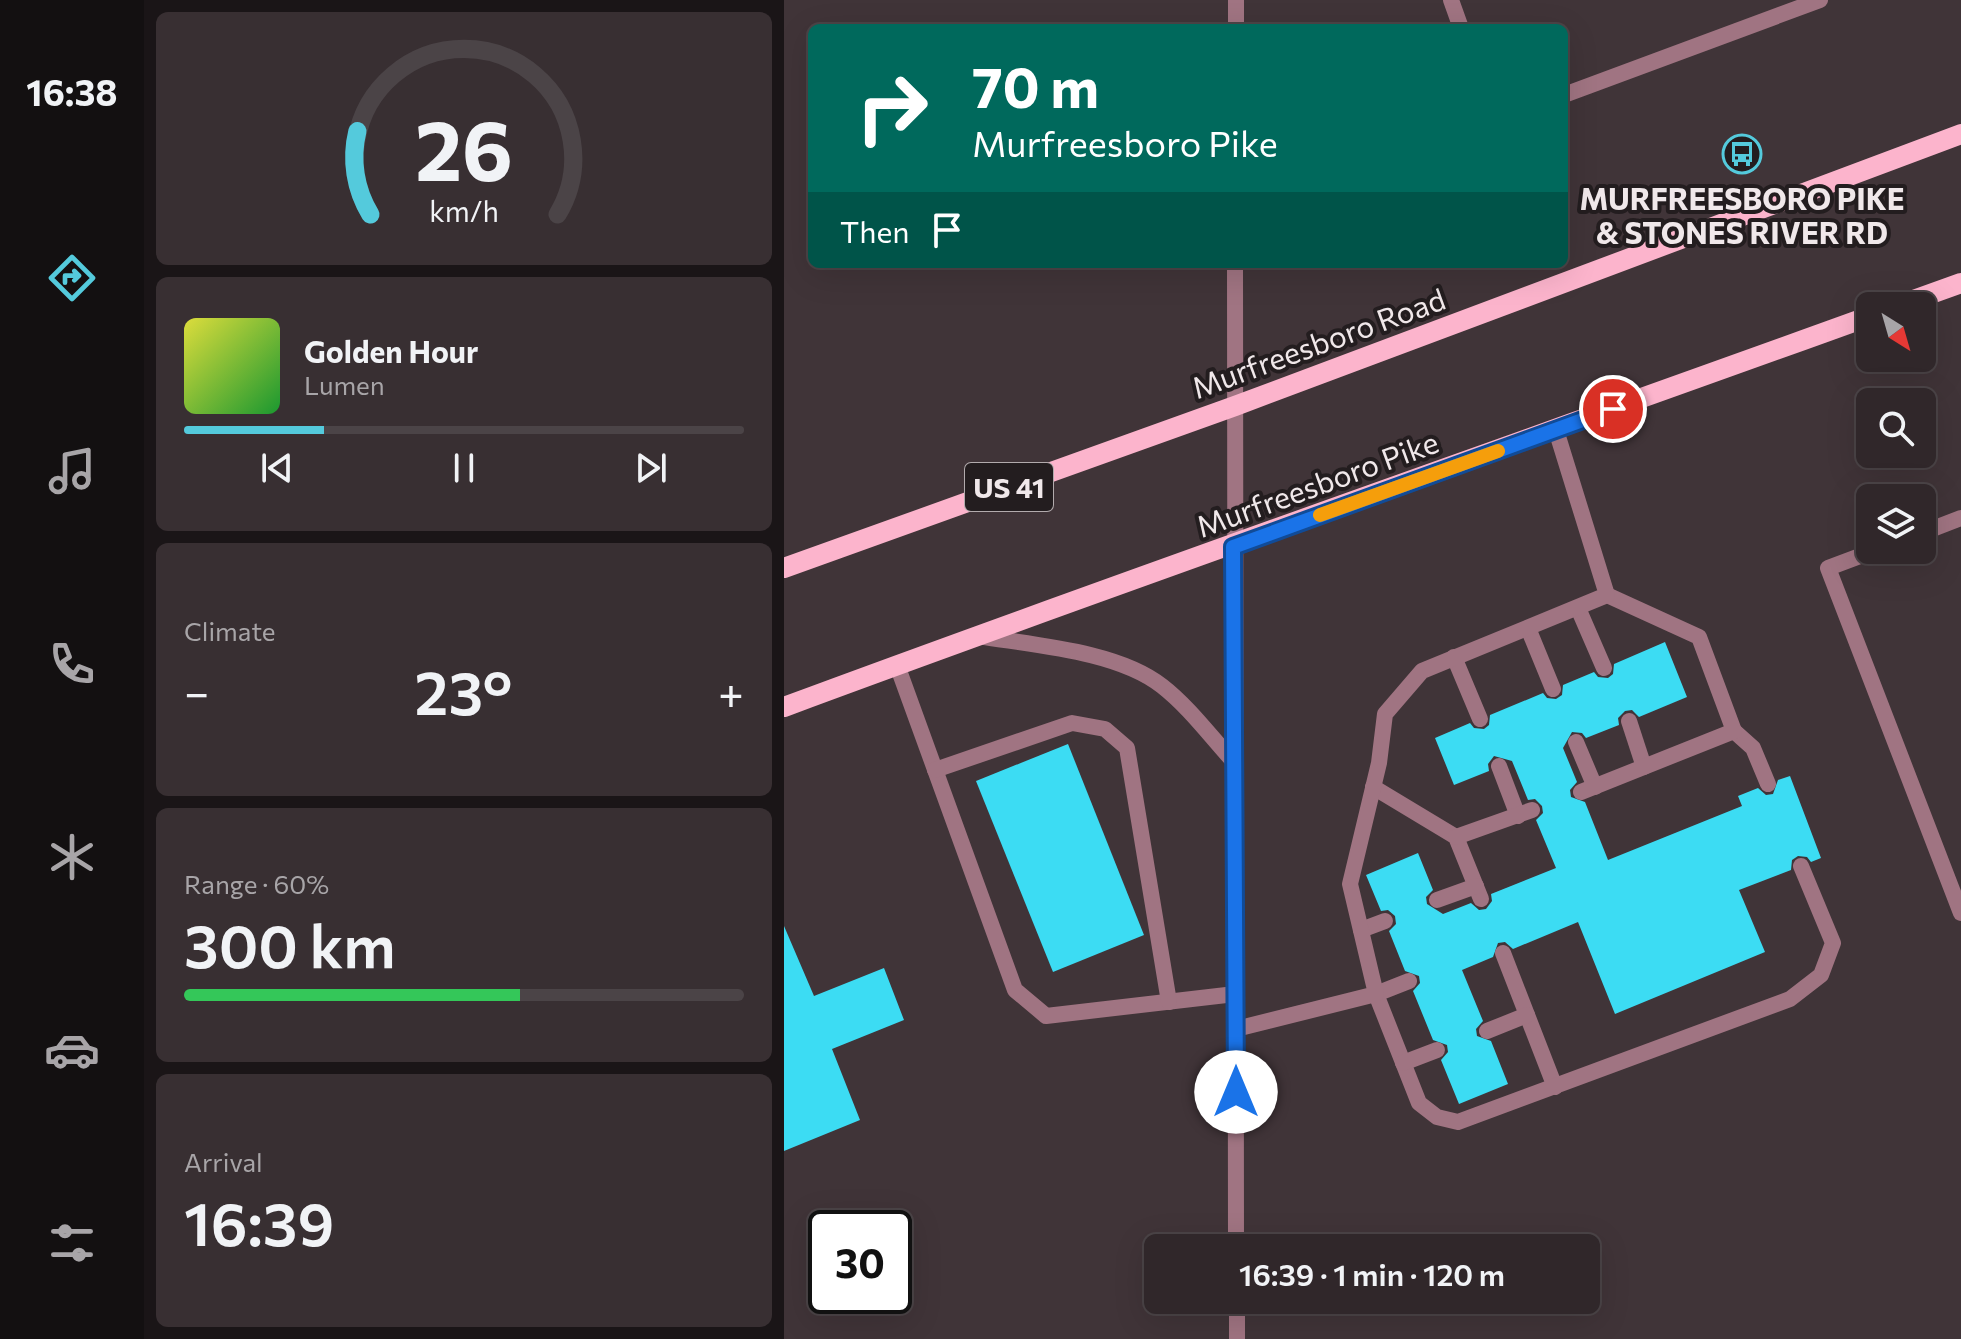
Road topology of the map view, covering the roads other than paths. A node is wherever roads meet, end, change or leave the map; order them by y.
1 (1236, 0) edge
2 (1451, 0) edge
3 (1820, 0) edge
4 (1236, 24) edge
5 (1460, 24) edge
6 (1568, 94) edge
7 (1961, 134) edge
8 (1235, 268) edge
9 (1961, 283) edge
10 (1936, 292) edge
11 (1856, 321) edge
12 (1235, 406) junction
13 (1556, 430) junction
14 (1961, 518) edge
15 (1936, 528) edge
16 (1233, 547) junction
17 (1856, 558) edge
18 (784, 568) edge
19 (1607, 595) junction
20 (1578, 608) junction
21 (1528, 628) junction
22 (977, 636) junction
23 (1454, 657) junction
24 (897, 665) junction
25 (1604, 668) dead end
26 (1553, 689) dead end
27 (784, 707) edge
28 (1480, 719) dead end
29 (1629, 721) dead end
30 (1734, 731) junction
31 (1576, 742) dead end
32 (1234, 762) junction
33 (1499, 766) dead end
34 (1644, 767) junction
35 (935, 770) junction
36 (1768, 784) dead end
37 (1373, 787) junction
38 (1456, 837) junction
39 (1801, 866) dead end
40 (1437, 900) dead end
41 (1961, 913) edge
42 (1385, 921) dead end
43 (1361, 930) junction
44 (1503, 953) dead end
45 (1409, 981) dead end
46 (1235, 994) junction
47 (1376, 994) junction
48 (1169, 1002) junction
49 (1527, 1015) junction
50 (1236, 1029) junction
51 (1487, 1031) dead end
52 (1437, 1050) dead end
53 (1403, 1063) junction
54 (1555, 1087) junction
55 (1236, 1234) edge
56 (1237, 1314) edge
57 (1237, 1339) edge

1 - 4 street
2 - 5 street
3 - 6 street
7 - 12 main road, Murfreesboro Road
8 - 12 street
9 - 10 main road
11 - 13 main road, Murfreesboro Pike
12 - 16 street
12 - 18 main road, Murfreesboro Road / US 41
13 - 16 main road, Murfreesboro Pike
13 - 19 street
14 - 15 street
16 - 22 main road, Murfreesboro Pike
16 - 32 street
17 - 41 street
19 - 20 street
19 - 30 street
20 - 21 street
20 - 25 street
21 - 23 street
21 - 26 street
22 - 24 main road, Murfreesboro Pike
22 - 32 street
23 - 28 street
23 - 37 street
24 - 27 main road, Murfreesboro Pike
24 - 35 street
29 - 34 street
30 - 34 street
30 - 36 street
31 - 34 street
32 - 46 street
33 - 38 street
35 - 48 street
35 - 48 street
37 - 38 street
37 - 43 street
38 - 40 street
39 - 54 street
42 - 43 street
43 - 47 street
44 - 49 street
45 - 47 street
46 - 48 street
46 - 50 street
47 - 50 street
47 - 53 street
49 - 51 street
49 - 54 street
50 - 55 street
52 - 53 street
53 - 54 street
56 - 57 street

